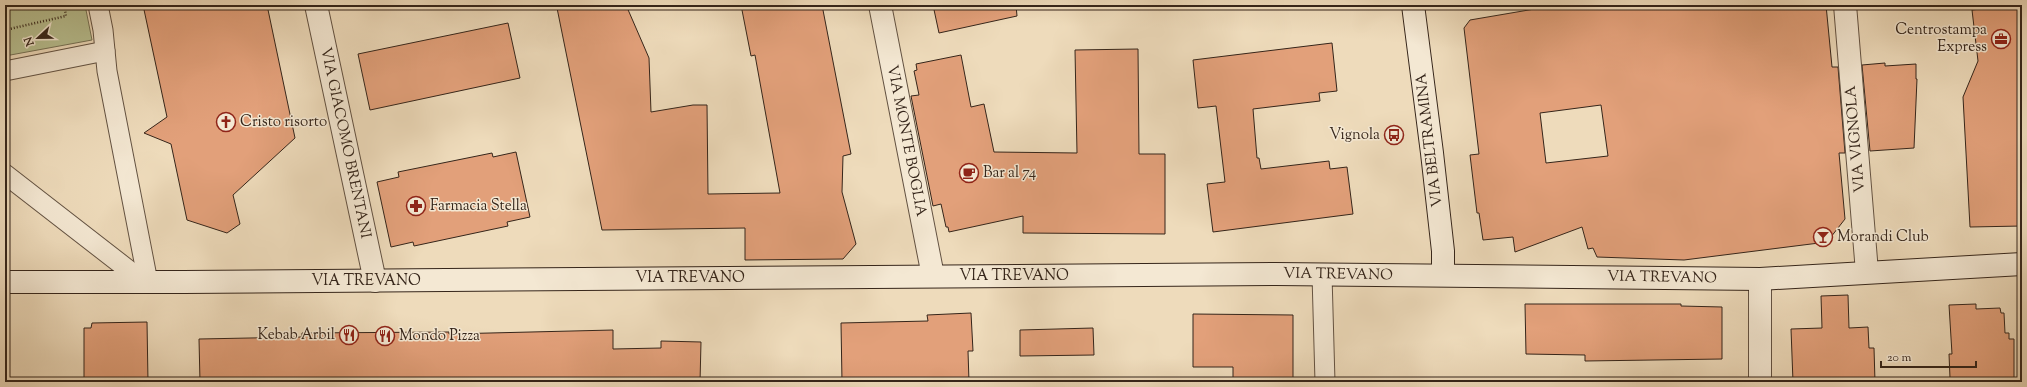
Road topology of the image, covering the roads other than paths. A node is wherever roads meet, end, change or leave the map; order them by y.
1 (98, 5) edge
2 (316, 5) edge
3 (880, 5) edge
4 (1413, 5) edge
5 (1845, 5) edge
6 (105, 51) junction
7 (5, 71) edge
8 (5, 174) edge
9 (2022, 264) edge
10 (1867, 272) junction
11 (1322, 275) junction
12 (1443, 275) junction
13 (933, 276) junction
14 (1760, 279) junction
15 (375, 281) junction
16 (5, 282) edge
17 (146, 282) junction
18 (1325, 382) edge
19 (1760, 382) edge

1 - 6 lane
2 - 15 main road, VIA GIACOMO BRENTANI
3 - 13 main road, VIA MONTE BOGLIA
4 - 12 main road, VIA BELTRAMINA
5 - 10 main road, VIA VIGNOLA
6 - 7 lane
6 - 17 lane
8 - 17 lane
9 - 10 main road, VIA TREVANO
10 - 14 main road, VIA TREVANO
11 - 12 main road, VIA TREVANO
11 - 13 main road, VIA TREVANO
11 - 18 lane
12 - 14 main road, VIA TREVANO
13 - 15 main road, VIA TREVANO
14 - 19 main road
15 - 17 main road, VIA TREVANO
16 - 17 main road, VIA TREVANO

